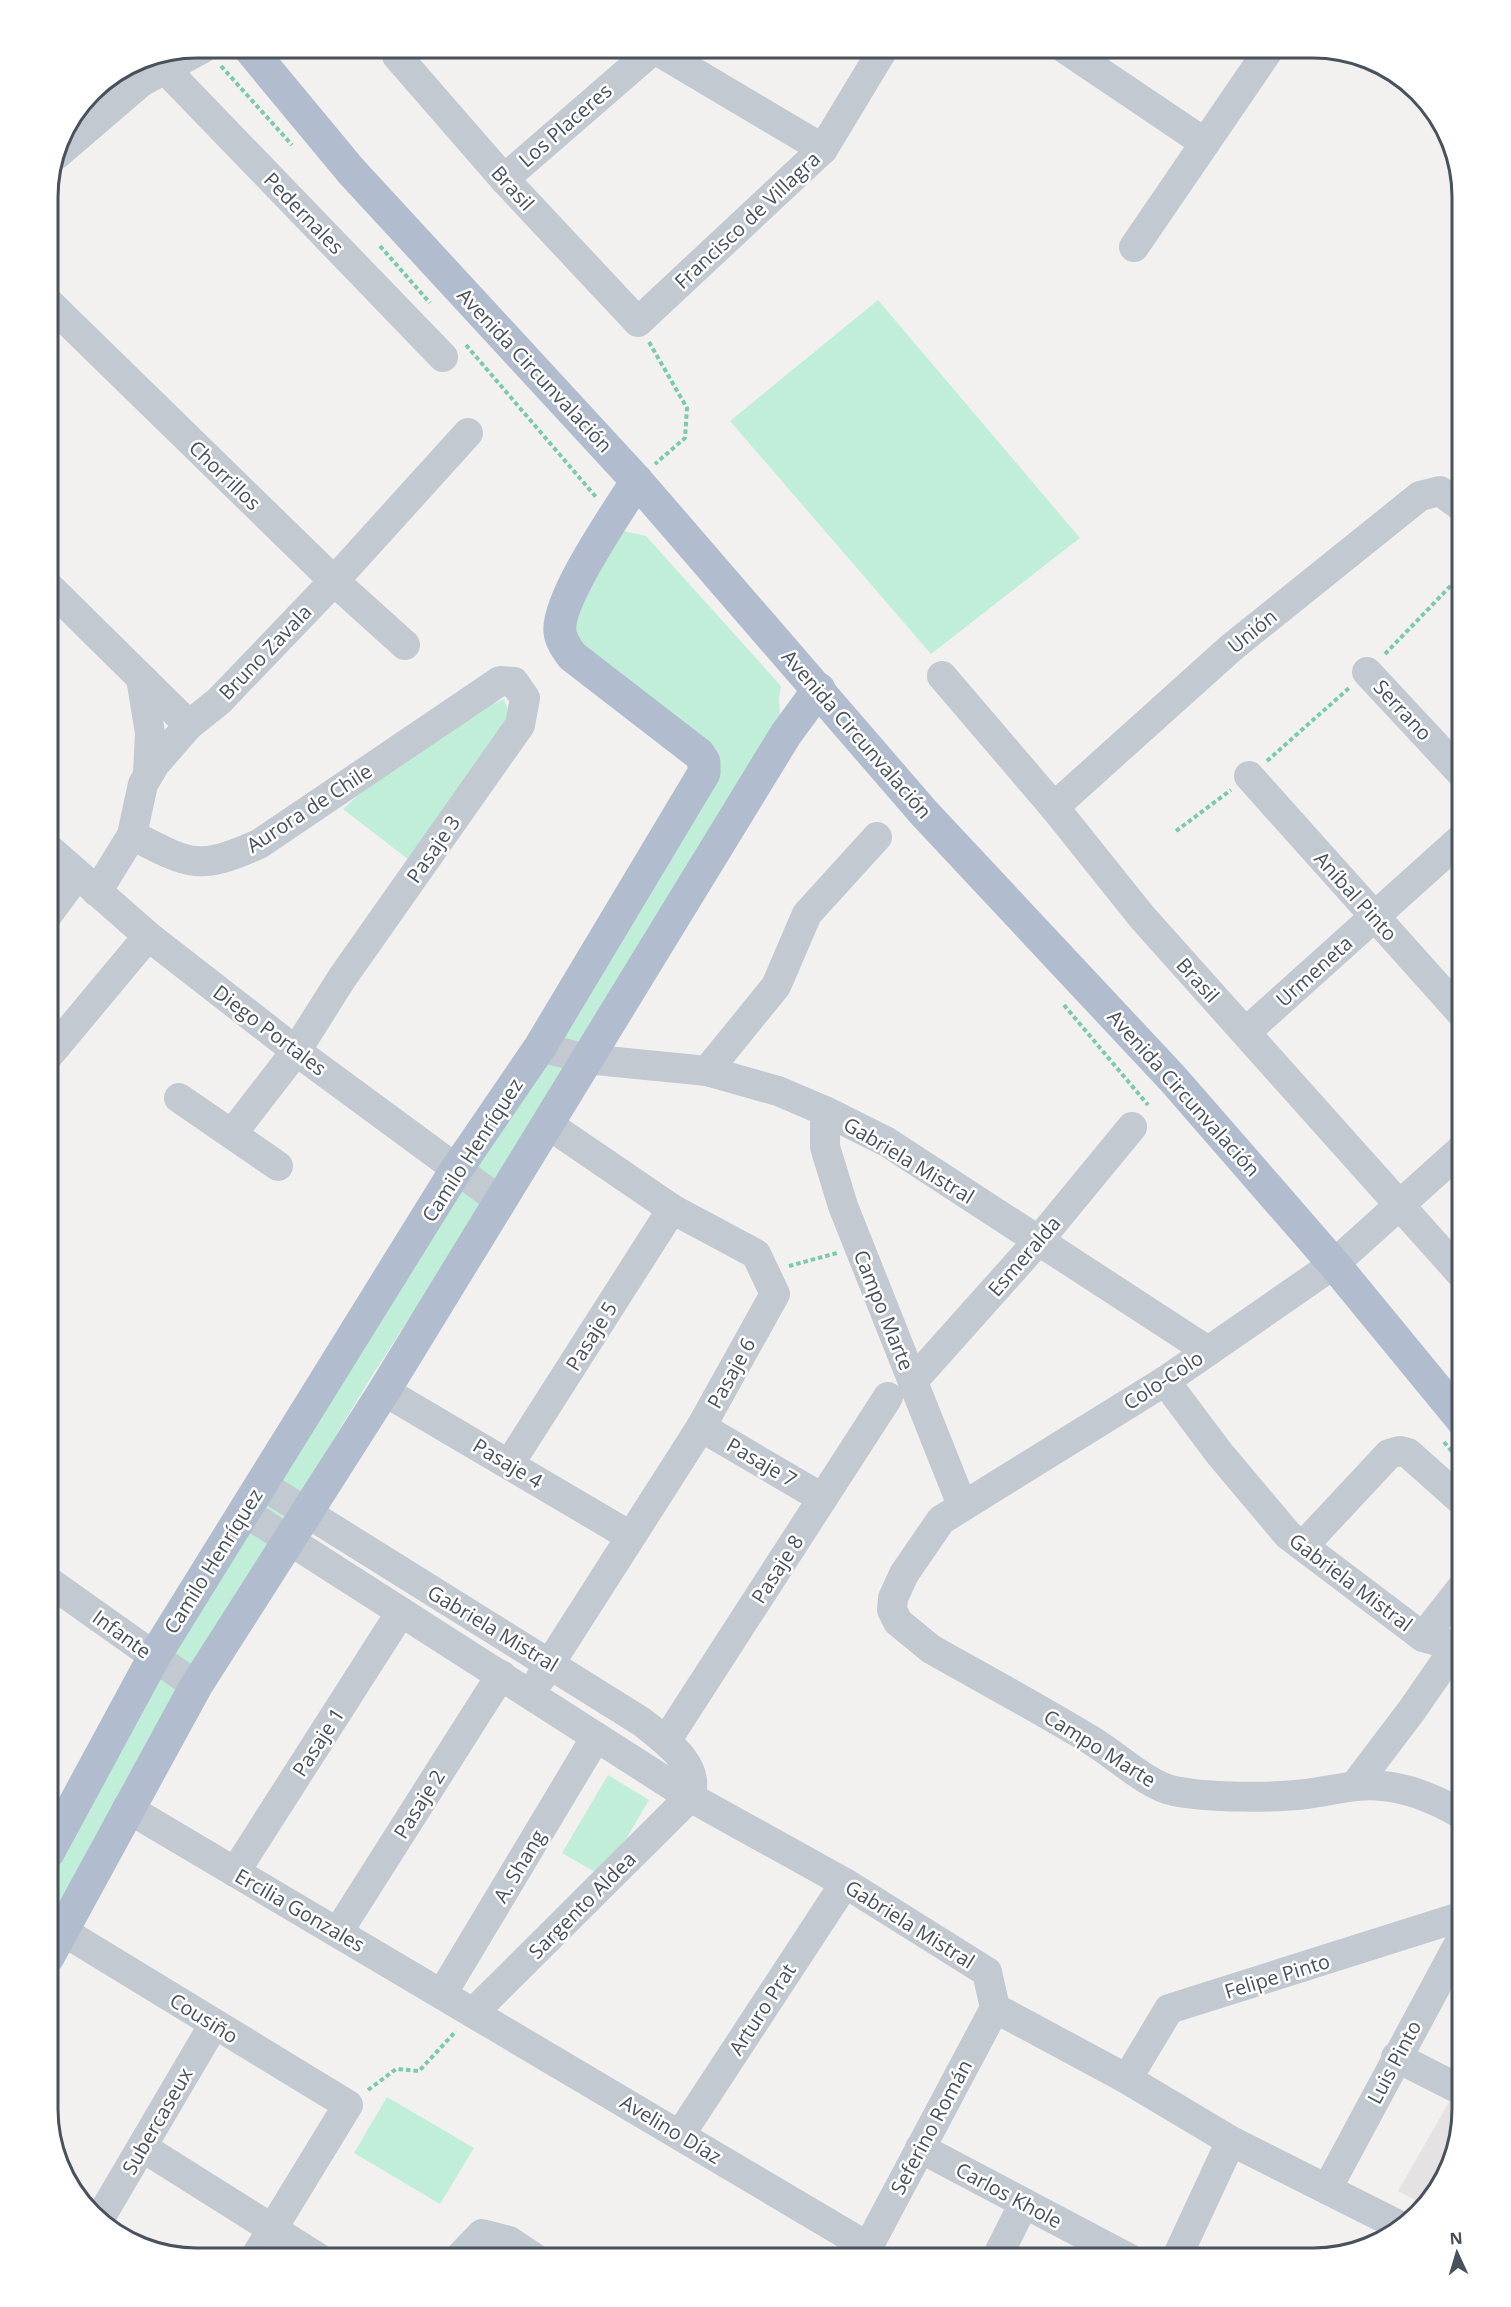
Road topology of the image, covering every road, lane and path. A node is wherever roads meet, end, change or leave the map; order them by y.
1 (258, 59) edge
2 (400, 59) edge
3 (642, 59) edge
4 (671, 59) edge
5 (877, 59) edge
6 (1080, 59) edge
7 (1262, 59) edge
8 (182, 60) edge
9 (165, 69) junction
10 (70, 143) edge
11 (1205, 143) junction
12 (823, 149) junction
13 (504, 179) junction
14 (1134, 247) dead end
15 (59, 313) edge
16 (638, 322) junction
17 (443, 357) dead end
18 (468, 433) dead end
19 (637, 481) junction
20 (1453, 501) edge
21 (334, 581) junction
22 (1453, 583) edge
23 (59, 597) edge
24 (405, 645) dead end
25 (1367, 672) junction
26 (942, 676) dead end
27 (141, 678) junction
28 (819, 689) junction
29 (474, 698) joint
30 (189, 724) junction
31 (1453, 764) edge
32 (148, 774) junction
33 (1249, 776) junction
34 (1054, 807) junction
35 (1176, 831) dead end
36 (132, 835) junction
37 (877, 837) dead end
38 (1453, 846) edge
39 (59, 858) edge
40 (87, 883) junction
41 (59, 906) edge
42 (1374, 917) junction
43 (148, 936) junction
44 (1453, 1004) edge
45 (1246, 1032) junction
46 (59, 1043) edge
47 (540, 1047) junction
48 (296, 1051) junction
49 (586, 1059) junction
50 (707, 1071) junction
51 (179, 1098) dead end
52 (825, 1111) junction
53 (549, 1125) junction
54 (1132, 1127) dead end
55 (232, 1134) junction
56 (1453, 1157) edge
57 (278, 1166) dead end
58 (456, 1170) junction
59 (500, 1201) junction
60 (1400, 1204) junction
61 (672, 1209) junction
62 (1040, 1240) junction
63 (859, 1247) junction
64 (1334, 1264) junction
65 (1453, 1265) edge
66 (765, 1272) junction
67 (1209, 1351) junction
68 (914, 1381) junction
69 (1164, 1381) junction
70 (384, 1391) junction
71 (888, 1397) dead end
72 (1453, 1409) edge
73 (701, 1427) junction
74 (510, 1463) junction
75 (261, 1484) junction
76 (1453, 1493) edge
77 (822, 1498) junction
78 (962, 1505) junction
79 (245, 1512) junction
80 (298, 1527) junction
81 (630, 1536) junction
82 (1303, 1546) junction
83 (58, 1588) edge
84 (1453, 1599) edge
85 (401, 1612) junction
86 (898, 1622) joint
87 (1424, 1637) junction
88 (1453, 1645) edge
89 (1453, 1656) edge
90 (154, 1657) junction
91 (551, 1663) junction
92 (501, 1675) junction
93 (196, 1686) junction
94 (531, 1695) junction
95 (596, 1737) junction
96 (666, 1741) junction
97 (1356, 1784) junction
98 (690, 1797) junction
99 (127, 1808) junction
100 (1453, 1810) edge
101 (58, 1834) edge
102 (235, 1872) junction
103 (845, 1883) junction
104 (1453, 1928) edge
105 (338, 1932) junction
106 (58, 1937) edge
107 (1453, 1940) edge
108 (58, 1945) edge
109 (442, 1994) junction
110 (995, 2008) junction
111 (473, 2013) junction
112 (214, 2024) junction
113 (1396, 2057) junction
114 (1127, 2079) junction
115 (1453, 2086) edge
116 (348, 2105) junction
117 (680, 2135) junction
118 (1231, 2141) junction
119 (142, 2147) junction
120 (920, 2148) junction
121 (1327, 2189) junction
122 (1024, 2203) junction
123 (104, 2212) edge
124 (1394, 2223) edge
125 (272, 2229) junction
126 (868, 2247) joint
127 (261, 2248) edge
128 (302, 2248) edge
129 (469, 2248) edge
130 (520, 2248) edge
131 (1002, 2248) edge
132 (1109, 2248) edge
133 (1181, 2248) edge

1 - 19 main road, Avenida Circunvalación
2 - 13 street, Brasil
3 - 13 street, Los Placeres
4 - 12 street
5 - 12 street, Francisco de Villagra
6 - 11 street
7 - 11 street
8 - 9 street
9 - 10 street
9 - 17 street, Pedernales
11 - 14 street
12 - 16 street, Francisco de Villagra
13 - 16 street, Brasil
15 - 21 street, Chorrillos
16 - 19 path
18 - 21 street, Bruno Zavala
19 - 28 main road, Avenida Circunvalación
19 - 47 main road, Camilo Henríquez
20 - 34 street, Unión
21 - 24 street, Chorrillos
21 - 30 street, Bruno Zavala
22 - 25 path
23 - 27 street
25 - 31 street, Serrano
25 - 33 path
26 - 34 street, Brasil
27 - 30 street
27 - 32 street
28 - 49 main road
28 - 64 main road, Avenida Circunvalación
29 - 36 street, Aurora de Chile
29 - 48 street, Pasaje 3
30 - 32 street, Bruno Zavala
32 - 36 street, Bruno Zavala
33 - 35 path
33 - 42 street, Aníbal Pinto
34 - 45 street, Brasil
36 - 40 street, Bruno Zavala
37 - 50 street
38 - 42 street, Urmeneta
39 - 40 street, Diego Portales
40 - 41 street, Bruno Zavala
40 - 43 street, Diego Portales
42 - 44 street, Aníbal Pinto
42 - 45 street, Urmeneta
43 - 46 street
43 - 48 street, Diego Portales
45 - 60 street, Brasil
47 - 49 street, Gabriela Mistral
47 - 58 main road, Camilo Henríquez
48 - 55 street
48 - 58 street, Diego Portales
49 - 50 street, Gabriela Mistral
49 - 53 main road
50 - 52 street, Gabriela Mistral
51 - 55 street
52 - 62 street, Gabriela Mistral
52 - 63 street, Campo Marte
53 - 59 main road
53 - 61 street, Pasaje 6
54 - 62 street, Esmeralda
55 - 57 street
56 - 60 street, Colo-Colo
58 - 59 street, Diego Portales
58 - 75 main road, Camilo Henríquez
59 - 70 main road
60 - 64 street, Colo-Colo
60 - 65 street, Brasil
61 - 66 street, Pasaje 6
61 - 74 street, Pasaje 5
62 - 67 street, Gabriela Mistral
62 - 68 street, Esmeralda
63 - 66 path
63 - 68 street, Campo Marte
64 - 67 street, Colo-Colo
64 - 72 main road, Avenida Circunvalación
66 - 73 street, Pasaje 6
67 - 69 street, Colo-Colo
68 - 78 street, Campo Marte
69 - 78 street, Colo-Colo
69 - 82 street, Gabriela Mistral
70 - 74 street, Pasaje 4
70 - 80 main road
71 - 77 street, Pasaje 8
73 - 77 street, Pasaje 7
73 - 81 street, Pasaje 6
74 - 81 street, Pasaje 4
75 - 79 main road, Camilo Henríquez
75 - 80 street, Gabriela Mistral
76 - 82 street
77 - 96 street, Pasaje 8
78 - 86 street, Colo-Colo
79 - 80 street, Gabriela Mistral
79 - 90 main road, Camilo Henríquez
80 - 85 street, Gabriela Mistral
80 - 91 street, Gabriela Mistral
80 - 93 main road
81 - 91 street, Pasaje 6
82 - 87 street, Gabriela Mistral
83 - 90 street, Infante
84 - 87 street
85 - 92 street, Gabriela Mistral
85 - 102 street, Pasaje 1
86 - 97 street, Campo Marte
87 - 88 street, Gabriela Mistral
89 - 97 street
90 - 93 street, Infante
90 - 101 main road, Camilo Henríquez
91 - 94 street, Pasaje 6
91 - 96 street, Gabriela Mistral
92 - 94 street, Gabriela Mistral
92 - 105 street, Pasaje 2
93 - 99 main road
94 - 95 street, Gabriela Mistral
95 - 98 street, Gabriela Mistral
95 - 109 street, A. Shang
96 - 98 street, Gabriela Mistral
97 - 100 street, Campo Marte
98 - 103 street, Gabriela Mistral
98 - 111 street, Sargento Aldea
99 - 102 street, Ercilia Gonzales
99 - 106 main road
102 - 105 street, Ercilia Gonzales
103 - 110 street, Gabriela Mistral
103 - 117 street, Arturo Prat
104 - 114 street, Felipe Pinto
105 - 109 street, Ercilia Gonzales
107 - 113 street, Luis Pinto
108 - 112 street, Cousiño
109 - 111 street, Ercilia Gonzales
110 - 114 street
110 - 120 street, Seferino Román
111 - 116 path
111 - 117 street, Avelino Díaz
112 - 116 street, Cousiño
112 - 119 street, Subercaseux
113 - 115 street
113 - 121 street, Luis Pinto
114 - 118 street
116 - 125 street
117 - 126 street, Avelino Díaz
118 - 121 street
118 - 133 street
119 - 123 street, Subercaseux
119 - 125 street
120 - 122 street, Carlos Khole
120 - 126 street, Seferino Román
121 - 124 street
122 - 131 street
122 - 132 street, Carlos Khole
125 - 127 street
125 - 128 street
129 - 130 street

